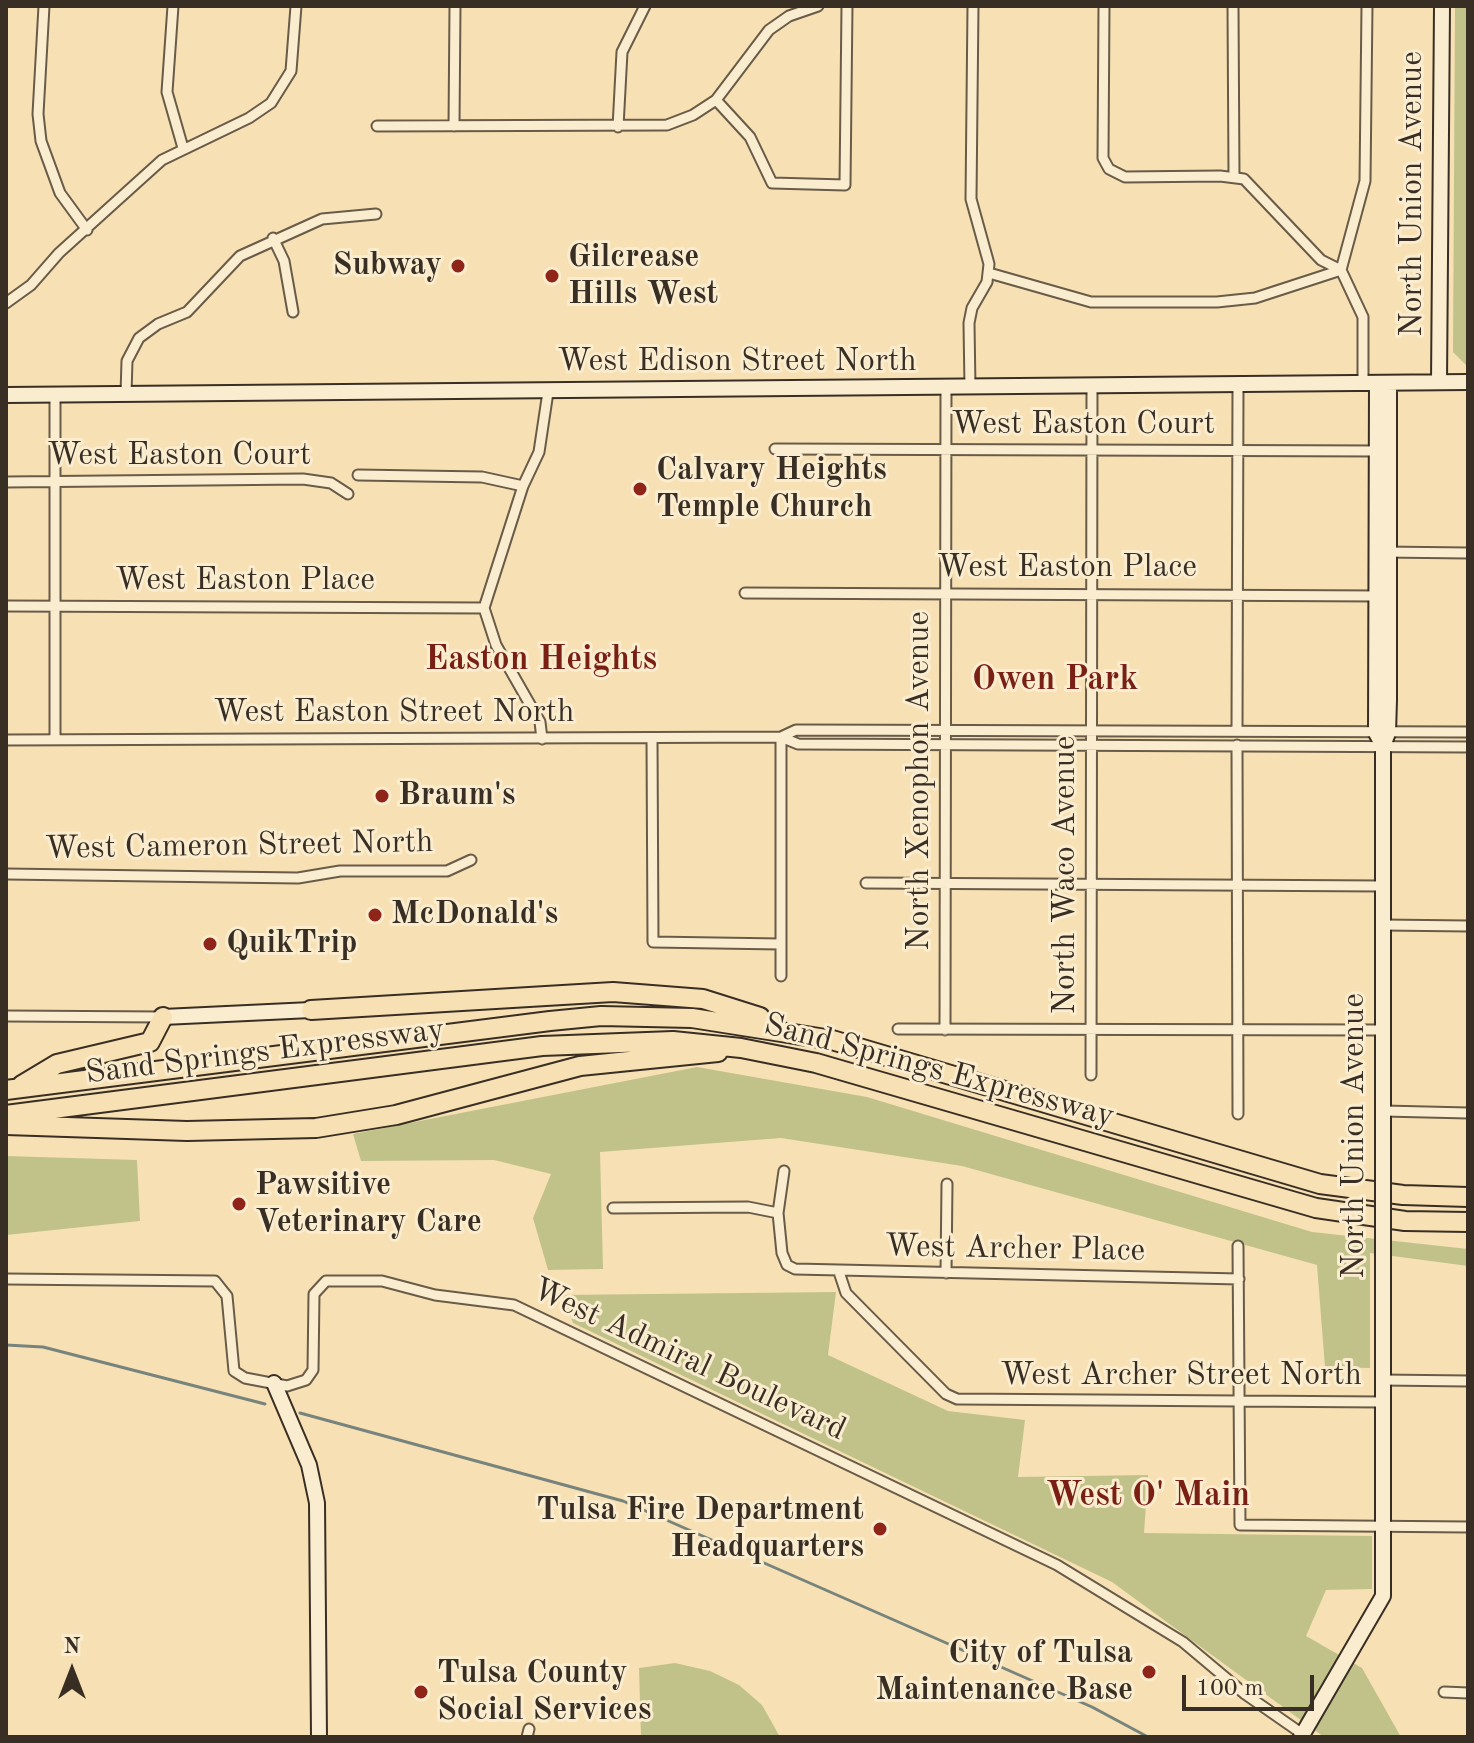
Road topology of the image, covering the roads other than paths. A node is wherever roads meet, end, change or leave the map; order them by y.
1 (44, 6) edge
2 (173, 6) edge
3 (296, 6) edge
4 (455, 6) edge
5 (645, 6) edge
6 (814, 6) edge
7 (847, 6) edge
8 (973, 6) edge
9 (1104, 6) edge
10 (1233, 6) edge
11 (1367, 6) edge
12 (1442, 6) edge
13 (716, 100) junction
14 (377, 126) dead end
15 (454, 126) junction
16 (618, 127) junction
17 (183, 148) junction
18 (1234, 176) junction
19 (376, 214) dead end
20 (87, 230) junction
21 (273, 238) junction
22 (1341, 270) junction
23 (989, 273) junction
24 (6, 303) edge
25 (293, 312) dead end
26 (1439, 382) junction
27 (1468, 382) edge
28 (1376, 383) junction
29 (1238, 385) junction
30 (1092, 387) junction
31 (946, 388) junction
32 (970, 388) junction
33 (548, 392) junction
34 (126, 394) junction
35 (6, 395) edge
36 (55, 395) junction
37 (775, 449) dead end
38 (946, 450) junction
39 (1092, 450) junction
40 (1383, 451) junction
41 (1237, 452) junction
42 (358, 475) dead end
43 (6, 482) edge
44 (56, 482) junction
45 (523, 486) junction
46 (348, 494) dead end
47 (1383, 552) junction
48 (1468, 553) edge
49 (745, 593) dead end
50 (946, 593) junction
51 (1093, 594) junction
52 (1237, 594) junction
53 (1383, 596) junction
54 (6, 606) edge
55 (57, 607) junction
56 (484, 608) junction
57 (946, 731) junction
58 (1092, 731) junction
59 (1223, 731) junction
60 (1237, 731) junction
61 (1249, 731) junction
62 (1468, 732) edge
63 (781, 737) junction
64 (1382, 737) junction
65 (652, 738) junction
66 (542, 739) junction
67 (6, 740) edge
68 (55, 740) junction
69 (945, 745) junction
70 (1092, 745) junction
71 (1223, 745) junction
72 (1237, 745) junction
73 (1250, 745) junction
74 (1468, 747) edge
75 (471, 860) dead end
76 (6, 874) edge
77 (866, 883) dead end
78 (946, 883) junction
79 (1237, 884) junction
80 (1091, 885) junction
81 (1382, 886) junction
82 (1383, 925) junction
83 (1468, 926) edge
84 (780, 944) junction
85 (781, 976) dead end
86 (318, 1009) joint
87 (6, 1016) edge
88 (163, 1017) junction
89 (898, 1029) dead end
90 (1091, 1029) junction
91 (1237, 1029) junction
92 (945, 1030) junction
93 (1383, 1030) junction
94 (832, 1040) junction
95 (741, 1048) junction
96 (1091, 1075) dead end
97 (12, 1089) edge
98 (1384, 1111) junction
99 (1468, 1113) edge
100 (1238, 1114) dead end
101 (6, 1115) edge
102 (6, 1125) edge
103 (784, 1171) dead end
104 (947, 1184) dead end
105 (1468, 1197) edge
106 (613, 1208) dead end
107 (778, 1213) junction
108 (1468, 1222) edge
109 (1238, 1246) dead end
110 (839, 1272) junction
111 (946, 1273) junction
112 (6, 1279) edge
113 (1239, 1279) junction
114 (1382, 1380) junction
115 (1468, 1381) edge
116 (274, 1383) junction
117 (1382, 1402) junction
118 (1239, 1403) junction
119 (1383, 1525) junction
120 (1468, 1527) edge
121 (1444, 1692) dead end
122 (1468, 1693) edge
123 (1301, 1735) edge
124 (319, 1737) edge

1 - 20 street
2 - 17 street
3 - 17 street
4 - 15 street
5 - 16 street
6 - 13 street
7 - 13 street
8 - 23 street
9 - 18 street
10 - 18 street
11 - 22 street
12 - 26 street, North Union Avenue
13 - 16 street
14 - 15 street
15 - 16 street
17 - 20 street
18 - 22 street
19 - 21 street
20 - 24 street
21 - 25 street
21 - 34 street
22 - 23 street
22 - 28 street
23 - 32 street
26 - 27 street, West Edison Street North
26 - 28 street, West Edison Street North
28 - 29 street, West Edison Street North
28 - 40 street, North Union Avenue
29 - 30 street, West Edison Street North
29 - 41 street
30 - 32 street, West Edison Street North
30 - 39 street, North Waco Avenue
31 - 32 street, West Edison Street North
31 - 33 street, West Edison Street North
31 - 38 street, North Xenophon Avenue
33 - 34 street, West Edison Street North
33 - 45 street
34 - 36 street, West Edison Street North
35 - 36 street, West Edison Street North
36 - 44 street
37 - 38 street, West Easton Court
38 - 39 street, West Easton Court
38 - 50 street, North Xenophon Avenue
39 - 41 street, West Easton Court
39 - 51 street, North Waco Avenue
40 - 41 street, West Easton Court
40 - 47 street, North Union Avenue
41 - 52 street
42 - 45 street, West Easton Court
43 - 44 street, West Easton Court
44 - 46 street, West Easton Court
44 - 55 street
45 - 56 street
47 - 48 street
47 - 53 street, North Union Avenue
49 - 50 street, West Easton Place
50 - 51 street, West Easton Place
50 - 57 street, North Xenophon Avenue
51 - 52 street, West Easton Place
51 - 58 street, North Waco Avenue
52 - 53 street, West Easton Place
52 - 60 street
53 - 64 street, North Union Avenue
54 - 55 street, West Easton Place
55 - 56 street, West Easton Place
55 - 68 street
56 - 66 street
57 - 58 street, West Easton Street North
57 - 63 street, West Easton Street North
57 - 69 street, North Xenophon Avenue
58 - 59 street, West Easton Street North
58 - 70 street, North Waco Avenue
59 - 60 street, West Easton Street North
59 - 71 street
60 - 61 street, West Easton Street North
61 - 64 street, West Easton Street North
61 - 73 street
62 - 64 street, West Easton Street North
63 - 65 street, West Easton Street North
63 - 69 street, West Easton Street North
63 - 84 street
64 - 73 street, West Easton Street North
64 - 74 street, West Easton Street North
64 - 81 street, North Union Avenue
65 - 66 street, West Easton Street North
65 - 84 street
66 - 68 street, West Easton Street North
67 - 68 street, West Easton Street North
69 - 70 street, West Easton Street North
69 - 78 street, North Xenophon Avenue
70 - 71 street, West Easton Street North
70 - 80 street, North Waco Avenue
71 - 72 street, West Easton Street North
72 - 73 street, West Easton Street North
72 - 79 street
75 - 76 street, West Cameron Street North
77 - 78 street
78 - 80 street
78 - 92 street, North Xenophon Avenue
79 - 80 street
79 - 81 street
79 - 91 street
80 - 90 street, North Waco Avenue
81 - 82 street, North Union Avenue
82 - 83 street
82 - 93 street, North Union Avenue
84 - 85 street
86 - 88 street
86 - 94 highway
87 - 88 street
88 - 97 highway
89 - 92 street
90 - 91 street
90 - 92 street
90 - 96 street, North Waco Avenue
91 - 93 street
91 - 100 street
93 - 98 street, North Union Avenue
94 - 97 highway, Sand Springs Expressway
94 - 105 highway, Sand Springs Expressway
95 - 101 highway, Sand Springs Expressway
95 - 102 highway
95 - 108 highway, Sand Springs Expressway
98 - 99 street
98 - 114 street, North Union Avenue, bridge
103 - 107 street
104 - 111 street
106 - 107 street
107 - 110 street, West Archer Place
109 - 113 street
110 - 111 street, West Archer Place
110 - 118 street, West Archer Street North
111 - 113 street, West Archer Place
112 - 116 street, West Admiral Boulevard
113 - 118 street
114 - 115 street, West Archer Street North
114 - 117 street, North Union Avenue
116 - 123 street, West Admiral Boulevard
116 - 124 street
117 - 118 street, West Archer Street North
117 - 119 street, North Union Avenue
118 - 119 street
119 - 120 street
119 - 123 street, North Union Avenue
121 - 122 street

